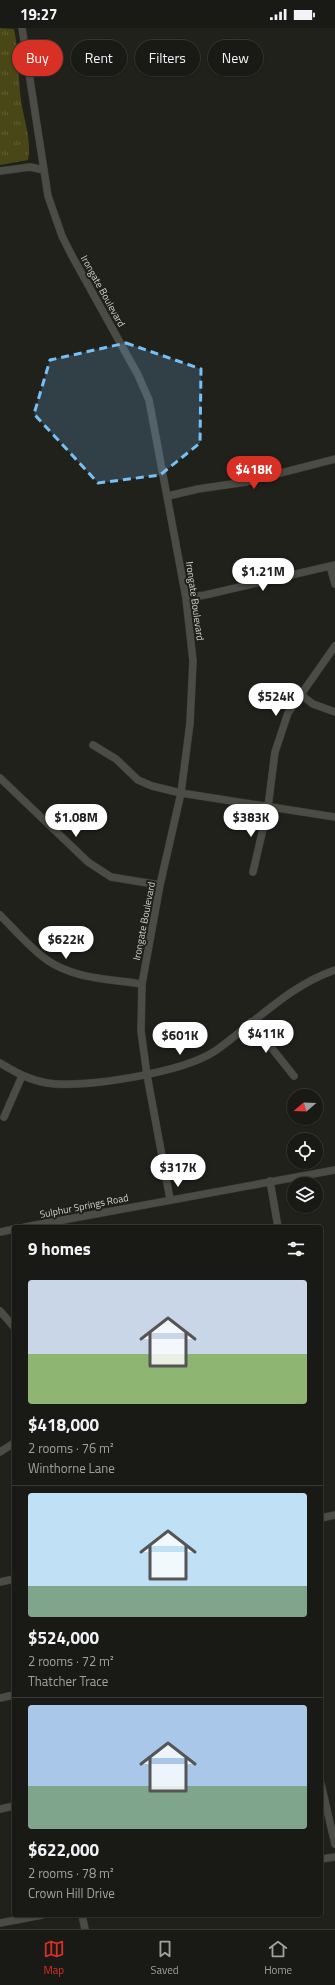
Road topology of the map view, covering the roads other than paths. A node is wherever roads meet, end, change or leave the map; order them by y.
1 (22, 28) edge
2 (44, 170) junction
3 (0, 171) edge
4 (335, 459) edge
5 (168, 496) junction
6 (332, 565) edge
7 (335, 584) edge
8 (186, 598) junction
9 (335, 646) edge
10 (301, 695) junction
11 (335, 712) edge
12 (93, 745) dead end
13 (0, 778) edge
14 (181, 793) junction
15 (268, 808) junction
16 (335, 817) edge
17 (253, 872) dead end
18 (160, 885) junction
19 (0, 915) edge
20 (335, 970) edge
21 (142, 984) junction
22 (251, 1022) junction
23 (0, 1063) edge
24 (147, 1074) junction
25 (22, 1076) junction
26 (294, 1076) dead end
27 (4, 1117) dead end
28 (335, 1170) edge
29 (270, 1181) junction
30 (170, 1199) junction
31 (35, 1225) edge
32 (278, 1225) edge
33 (12, 1229) edge
34 (0, 1232) edge
35 (0, 1311) edge
36 (12, 1325) edge
37 (12, 1444) edge
38 (0, 1452) edge
39 (335, 1515) edge
40 (323, 1518) edge
41 (12, 1579) edge
42 (0, 1582) edge
43 (12, 1695) edge
44 (0, 1698) edge
45 (323, 1793) edge
46 (12, 1806) edge
47 (0, 1809) edge
48 (335, 1844) edge
49 (335, 1857) edge
50 (323, 1859) edge
51 (32, 1917) edge
52 (82, 1917) edge
53 (0, 1923) edge
54 (85, 1929) edge

1 - 2 street, Irongate Boulevard
2 - 3 street
2 - 5 street, Irongate Boulevard
4 - 5 street
5 - 8 street, Irongate Boulevard
6 - 7 street
6 - 8 street
8 - 14 street, Irongate Boulevard
9 - 10 street
10 - 11 street
10 - 15 street
12 - 14 street
13 - 18 street
14 - 15 street
14 - 18 street, Irongate Boulevard
15 - 16 street
15 - 17 street
18 - 21 street, Irongate Boulevard
19 - 21 street
20 - 22 street
21 - 24 street, Irongate Boulevard
22 - 24 street
22 - 26 street
23 - 25 street
24 - 25 street
24 - 30 street, Irongate Boulevard
25 - 27 street
28 - 29 street, Sulphur Springs Road
29 - 30 street, Sulphur Springs Road
29 - 32 street
30 - 31 street, Sulphur Springs Road
33 - 34 street
35 - 36 street
37 - 38 street
39 - 40 street
41 - 42 street
43 - 44 street
45 - 48 street
46 - 47 street
49 - 50 street
51 - 53 street
52 - 54 street

